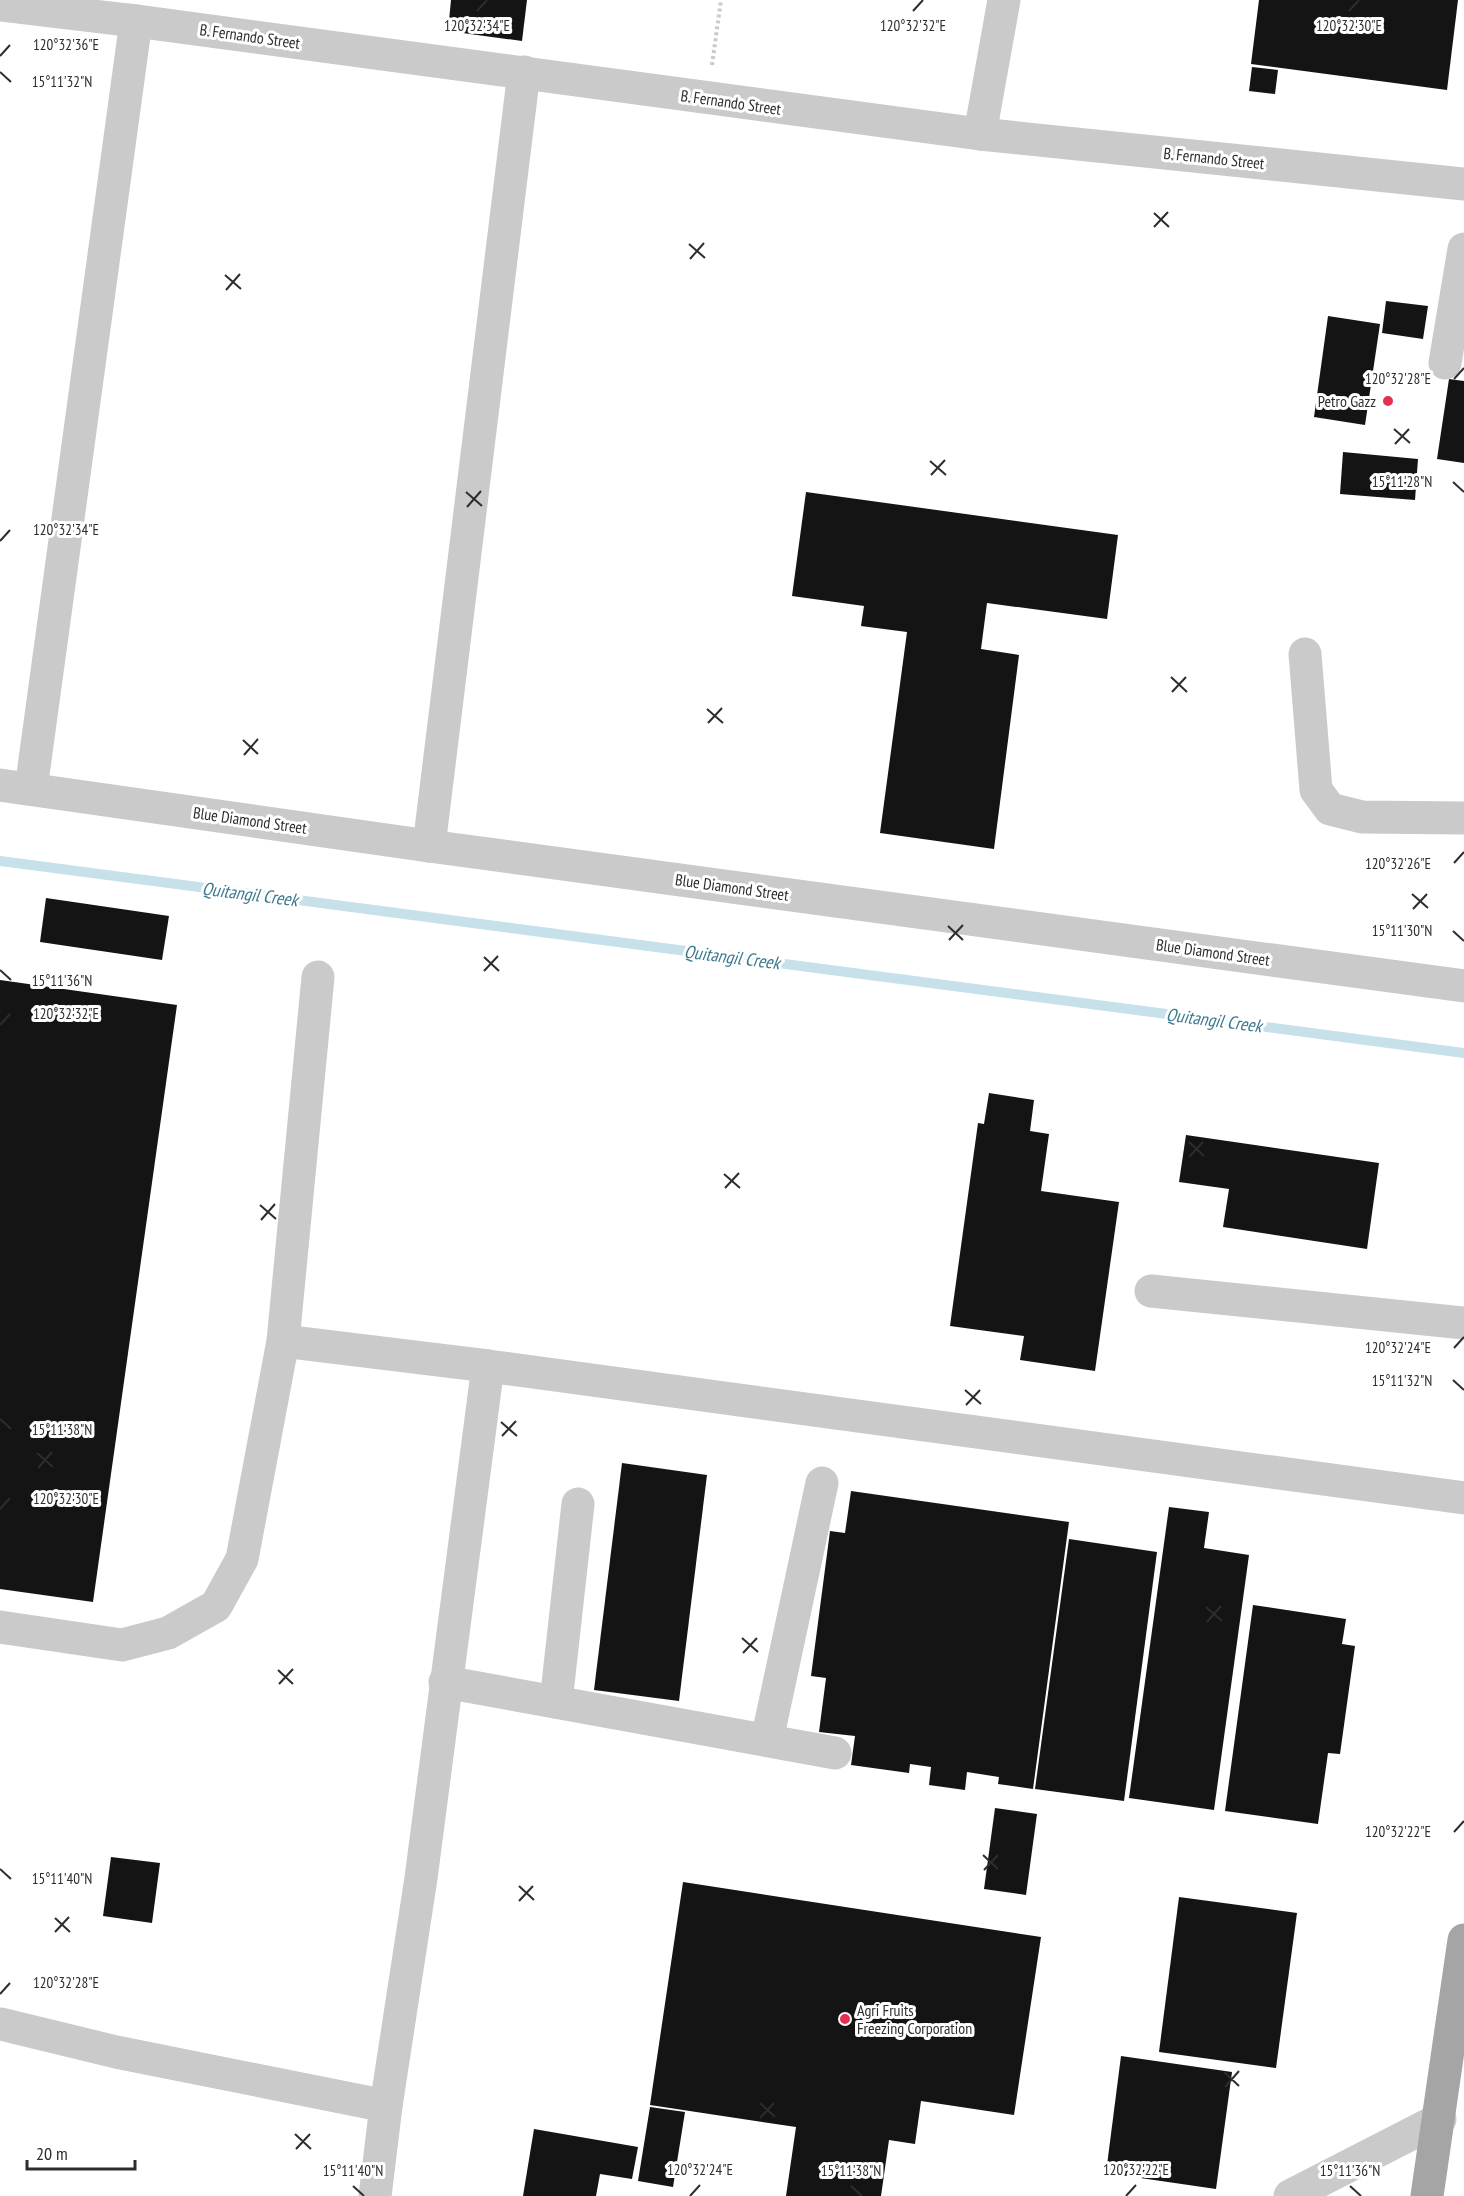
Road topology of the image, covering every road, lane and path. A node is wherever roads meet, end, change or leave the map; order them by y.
1 (721, 0) edge
2 (1004, 0) edge
3 (0, 5) edge
4 (136, 21) junction
5 (524, 72) junction
6 (708, 99) junction
7 (980, 134) junction
8 (1464, 184) edge
9 (1464, 249) edge
10 (1445, 363) dead end
11 (1305, 654) dead end
12 (16, 787) edge
13 (1464, 818) edge
14 (429, 846) junction
15 (318, 977) dead end
16 (1464, 986) edge
17 (1151, 1291) dead end
18 (1464, 1323) edge
19 (283, 1341) junction
20 (488, 1366) junction
21 (822, 1483) dead end
22 (1464, 1498) edge
23 (578, 1504) dead end
24 (0, 1627) edge
25 (445, 1682) junction
26 (556, 1702) junction
27 (767, 1740) junction
28 (835, 1753) dead end
29 (1464, 1940) edge
30 (1, 2024) edge
31 (386, 2106) junction
32 (1440, 2119) junction
33 (375, 2196) edge
34 (1290, 2196) edge
35 (1427, 2196) edge

1 - 6 path
2 - 7 street
3 - 4 street, B. Fernando Street
4 - 5 street, B. Fernando Street
4 - 12 street
5 - 6 street, B. Fernando Street
5 - 14 street
6 - 7 street, B. Fernando Street
7 - 8 street, B. Fernando Street
9 - 10 street
11 - 13 street
12 - 14 street, Blue Diamond Street
14 - 16 street, Blue Diamond Street
15 - 19 street
17 - 18 street
19 - 20 street
19 - 24 street
20 - 22 street
20 - 25 street
21 - 27 street
23 - 26 street
25 - 26 street
25 - 31 street
26 - 27 street
27 - 28 street
29 - 32 main road
30 - 31 street
31 - 33 street
32 - 34 street
32 - 35 main road

